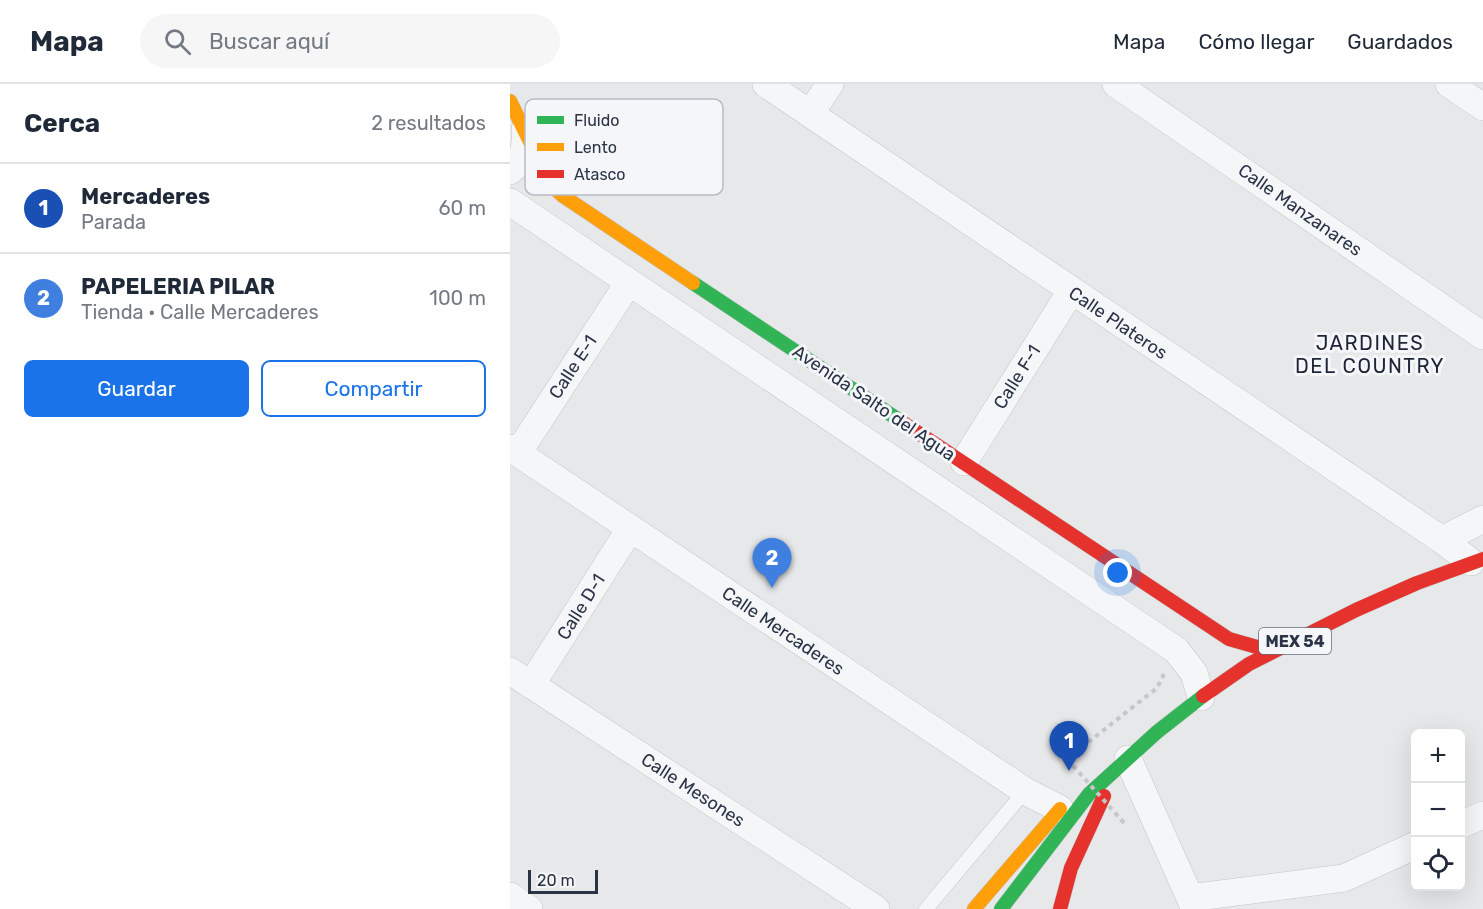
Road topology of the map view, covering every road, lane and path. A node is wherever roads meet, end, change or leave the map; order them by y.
1 (766, 84) edge
2 (830, 84) edge
3 (1116, 84) edge
4 (1449, 84) edge
5 (510, 101) edge
6 (1483, 107) edge
7 (810, 114) junction
8 (525, 130) joint
9 (510, 171) edge
10 (562, 195) edge
11 (510, 202) edge
12 (629, 282) junction
13 (1071, 291) junction
14 (1483, 336) edge
15 (866, 398) junction
16 (845, 427) junction
17 (514, 450) edge
18 (964, 462) junction
19 (1483, 519) edge
20 (630, 529) junction
21 (1442, 540) junction
22 (1479, 559) edge
23 (1285, 646) junction
24 (1176, 650) junction
25 (521, 678) edge
26 (1201, 697) junction
27 (1128, 759) junction
28 (1025, 791) junction
29 (1089, 795) junction
30 (1060, 809) junction
31 (1483, 815) edge
32 (1465, 823) edge
33 (1125, 824) dead end
34 (1411, 847) edge
35 (510, 896) edge
36 (1192, 903) edge
37 (529, 909) edge
38 (876, 909) edge
39 (927, 909) edge
40 (974, 909) edge
41 (1001, 909) edge
42 (1060, 909) edge

1 - 7 street, Calle Plateros
2 - 7 street
3 - 14 street, Calle Manzanares
4 - 6 street
5 - 8 street, Avenida Salto del Agua
7 - 13 street, Calle Plateros
8 - 9 street
10 - 15 street, Avenida Salto del Agua
11 - 12 street, Avenida Salto del Agua
12 - 16 street, Avenida Salto del Agua
12 - 17 street, Calle E-1
13 - 18 street, Calle F-1
13 - 21 street, Calle Plateros
15 - 16 street
15 - 18 street, Avenida Salto del Agua
16 - 24 street, Avenida Salto del Agua
17 - 20 street, Calle Mercaderes
18 - 23 street, Avenida Salto del Agua
19 - 21 street
20 - 25 street, Calle D-1
20 - 28 street, Calle Mercaderes
21 - 22 street, Calle Plateros
22 - 23 street, MEX 54
23 - 26 street, MEX 54
24 - 26 street, Avenida Salto del Agua
24 - 33 path, bridge
25 - 38 street, Calle Mesones
26 - 27 street, MEX 54
27 - 29 street, MEX 54
27 - 36 street
27 - 42 street
28 - 30 street, Calle Mercaderes
28 - 39 lane
29 - 30 street, MEX 54
29 - 41 street, MEX 54
30 - 40 street, MEX 54
31 - 32 street
34 - 36 street
35 - 37 street

